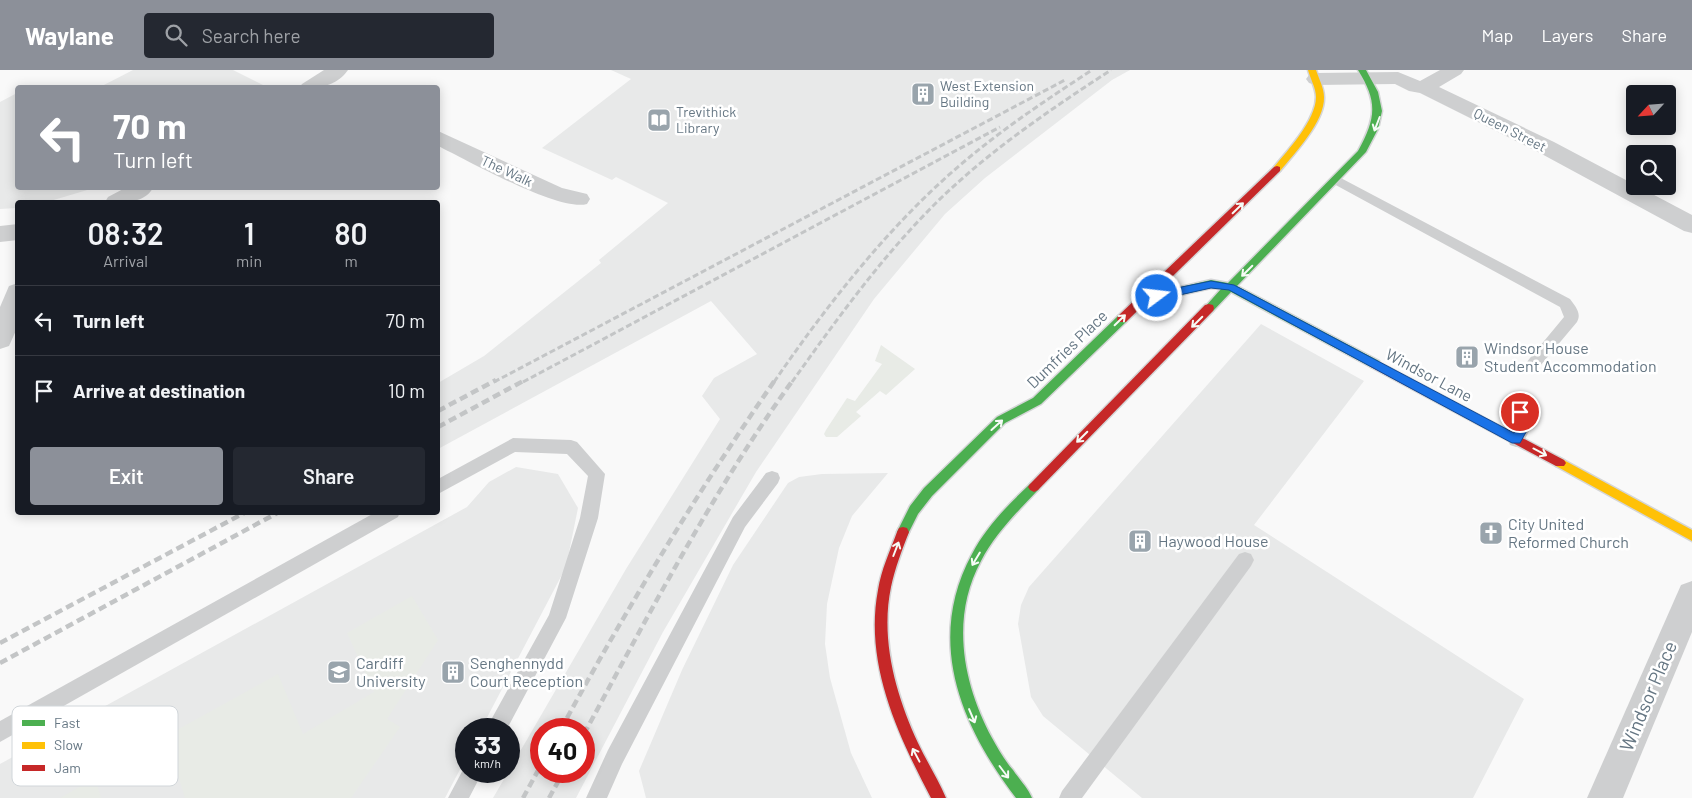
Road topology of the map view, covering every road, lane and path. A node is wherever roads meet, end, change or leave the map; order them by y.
1 (1454, 70) edge
2 (1314, 74) edge
3 (1365, 74) edge
4 (1397, 74) edge
5 (1424, 87) junction
6 (440, 139) edge
7 (1617, 164) dead end
8 (1595, 174) junction
9 (1337, 180) junction
10 (138, 190) edge
11 (579, 199) dead end
12 (120, 200) edge
13 (1692, 225) edge
14 (15, 232) edge
15 (0, 234) edge
16 (1231, 287) junction
17 (1141, 300) junction
18 (15, 304) edge
19 (7, 336) edge
20 (1535, 362) dead end
21 (1520, 412) dead end
22 (1516, 440) junction
23 (772, 478) dead end
24 (440, 486) edge
25 (387, 515) edge
26 (1692, 536) edge
27 (1245, 560) dead end
28 (1692, 595) edge
29 (46, 706) edge
30 (502, 718) edge
31 (12, 725) edge
32 (0, 732) edge
33 (466, 783) edge
34 (458, 798) edge
35 (596, 798) edge
36 (939, 798) edge
37 (1025, 798) edge
38 (1069, 798) edge
39 (1605, 798) edge

1 - 5 street
2 - 3 street
17 -> 2 main road, Dumfries Place
3 - 4 street
3 -> 9 main road
4 - 5 street, Queen Street
5 - 8 street, Queen Street
6 - 11 street, The Walk
7 - 8 street
8 - 13 street, Queen Street
9 -> 16 main road
9 - 20 lane
10 - 12 street
14 - 15 street
16 - 17 main road, Windsor Lane
16 - 22 main road, Windsor Lane
16 -> 37 main road
36 -> 17 main road, Dumfries Place
18 - 19 street
21 - 22 lane
22 -> 26 main road, Windsor Lane
23 - 35 lane
24 - 30 lane
25 - 29 lane
27 - 38 lane
28 - 39 street, Windsor Place
31 - 32 lane
33 - 34 lane

